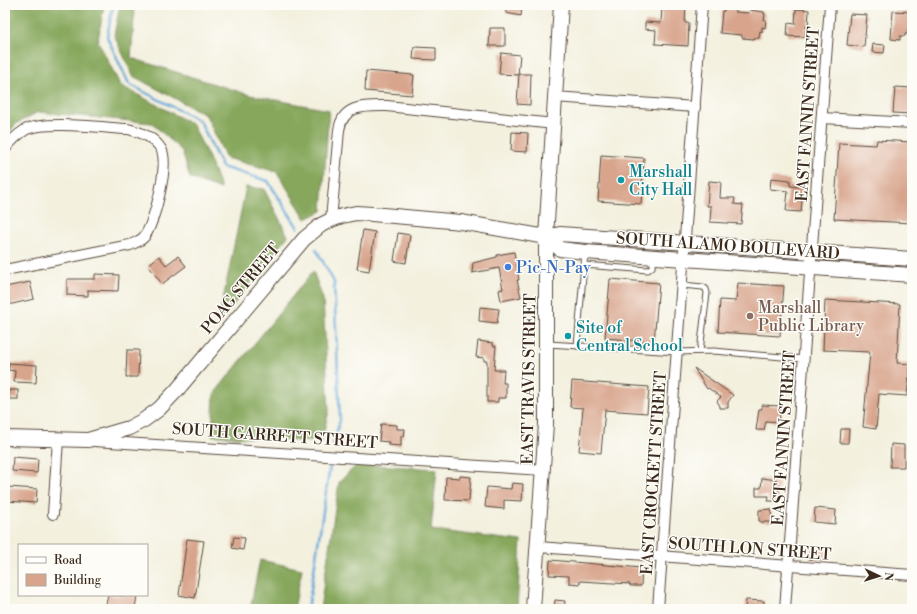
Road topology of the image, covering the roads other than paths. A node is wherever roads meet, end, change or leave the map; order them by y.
1 (561, 5) edge
2 (702, 5) edge
3 (830, 5) edge
4 (555, 97) junction
5 (695, 107) junction
6 (822, 118) junction
7 (912, 123) edge
8 (554, 124) junction
9 (5, 149) edge
10 (331, 220) junction
11 (546, 237) junction
12 (685, 242) junction
13 (813, 252) junction
14 (584, 259) junction
15 (684, 259) junction
16 (912, 259) edge
17 (811, 268) junction
18 (5, 270) edge
19 (912, 275) edge
20 (682, 285) junction
21 (547, 344) junction
22 (578, 346) junction
23 (700, 351) junction
24 (677, 352) junction
25 (804, 359) junction
26 (5, 438) edge
27 (58, 440) junction
28 (88, 440) junction
29 (543, 470) junction
30 (53, 514) dead end
31 (538, 547) junction
32 (662, 556) junction
33 (788, 566) junction
34 (912, 575) edge
35 (533, 609) edge
36 (658, 609) edge
37 (785, 609) edge

1 - 4 street, EAST TRAVIS STREET
2 - 5 street, EAST CROCKETT STREET
3 - 6 street, EAST FANNIN STREET
4 - 5 street
4 - 8 street, EAST TRAVIS STREET
5 - 12 street, EAST CROCKETT STREET
6 - 7 street
6 - 13 street, EAST FANNIN STREET
8 - 10 street
8 - 11 street, EAST TRAVIS STREET
9 - 18 street
10 - 11 street, SOUTH ALAMO BOULEVARD
10 - 28 street, POAG STREET
11 - 12 street, SOUTH ALAMO BOULEVARD
11 - 14 street, SOUTH ALAMO BOULEVARD
11 - 21 street, EAST TRAVIS STREET
12 - 13 street, SOUTH ALAMO BOULEVARD
12 - 15 street, EAST CROCKETT STREET
13 - 16 street, SOUTH ALAMO BOULEVARD
13 - 17 street, EAST FANNIN STREET
14 - 15 street, SOUTH ALAMO BOULEVARD
14 - 22 lane
15 - 17 street, SOUTH ALAMO BOULEVARD
15 - 20 street, EAST CROCKETT STREET
17 - 19 street, SOUTH ALAMO BOULEVARD
17 - 25 street, EAST FANNIN STREET
20 - 23 lane
20 - 24 street, EAST CROCKETT STREET
21 - 22 lane
21 - 29 street, EAST TRAVIS STREET
22 - 24 lane
23 - 24 lane
23 - 25 lane
24 - 32 street, EAST CROCKETT STREET
25 - 33 street, EAST FANNIN STREET
26 - 27 street, SOUTH GARRETT STREET
27 - 28 street, SOUTH GARRETT STREET
27 - 30 street
28 - 29 street, SOUTH GARRETT STREET
29 - 31 street, EAST TRAVIS STREET
31 - 32 street, SOUTH LON STREET
31 - 35 street, EAST TRAVIS STREET
32 - 33 street, SOUTH LON STREET
32 - 36 street, EAST CROCKETT STREET
33 - 34 street, SOUTH LON STREET
33 - 37 street, EAST FANNIN STREET

